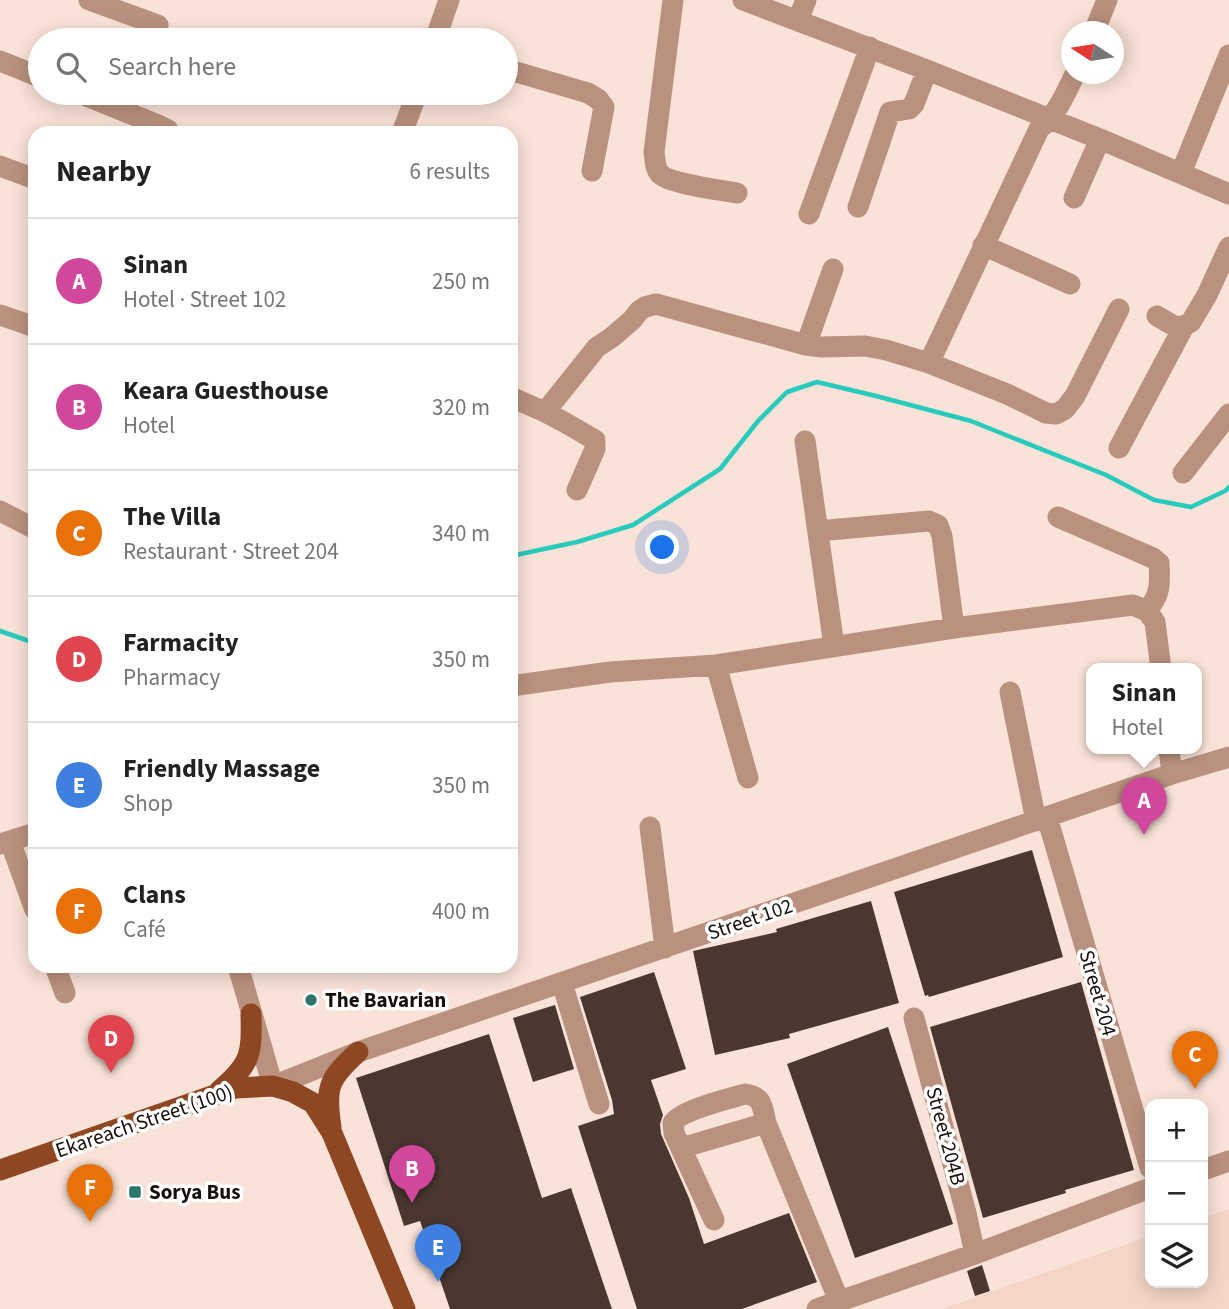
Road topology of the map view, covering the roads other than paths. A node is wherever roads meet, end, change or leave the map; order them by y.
1 (89, 0) edge
2 (449, 0) edge
3 (673, 0) edge
4 (743, 0) edge
5 (1107, 0) edge
6 (802, 10) edge
7 (1098, 21) edge
8 (158, 26) dead end
9 (439, 28) edge
10 (870, 47) junction
11 (1229, 55) edge
12 (0, 61) edge
13 (927, 70) junction
14 (28, 72) edge
15 (518, 73) edge
16 (1070, 84) edge
17 (109, 105) edge
18 (412, 105) edge
19 (1051, 120) junction
20 (160, 126) edge
21 (404, 126) edge
22 (1100, 139) junction
23 (0, 166) edge
24 (592, 171) dead end
25 (1181, 173) junction
26 (28, 176) edge
27 (737, 193) dead end
28 (1229, 194) edge
29 (1074, 198) dead end
30 (858, 207) dead end
31 (809, 214) dead end
32 (983, 245) junction
33 (1229, 247) edge
34 (833, 269) dead end
35 (1070, 284) dead end
36 (1119, 309) dead end
37 (0, 315) edge
38 (1157, 316) dead end
39 (28, 325) edge
40 (1184, 326) junction
41 (806, 345) junction
42 (929, 363) junction
43 (518, 400) edge
44 (545, 412) junction
45 (1229, 414) edge
46 (805, 441) dead end
47 (1119, 449) dead end
48 (1183, 473) dead end
49 (577, 490) dead end
50 (0, 511) edge
51 (1058, 517) dead end
52 (28, 525) edge
53 (818, 531) junction
54 (1147, 611) junction
55 (954, 628) junction
56 (834, 646) junction
57 (1160, 663) edge
58 (716, 665) junction
59 (518, 685) edge
60 (1010, 692) dead end
61 (1170, 754) edge
62 (1229, 758) edge
63 (1172, 774) junction
64 (748, 778) dead end
65 (1042, 819) junction
66 (650, 827) dead end
67 (28, 835) edge
68 (5, 842) edge
69 (28, 894) edge
70 (665, 948) junction
71 (58, 973) edge
72 (240, 973) edge
73 (562, 983) junction
74 (65, 993) dead end
75 (251, 1014) junction
76 (914, 1018) dead end
77 (358, 1052) junction
78 (273, 1086) junction
79 (216, 1094) junction
80 (599, 1104) dead end
81 (766, 1123) junction
82 (332, 1133) junction
83 (681, 1148) junction
84 (1229, 1161) edge
85 (1148, 1162) edge
86 (1208, 1168) edge
87 (0, 1170) edge
88 (1145, 1190) edge
89 (714, 1220) dead end
90 (975, 1254) junction
91 (839, 1301) junction
92 (405, 1309) edge
93 (817, 1309) edge

1 - 8 street
2 - 9 street
3 - 27 street
4 - 6 street
5 - 7 street
6 - 10 street
10 - 13 street
10 - 31 street
11 - 25 street
12 - 14 street
13 - 19 street
13 - 30 street
15 - 24 street
16 - 19 street
17 - 20 street
18 - 21 street
19 - 22 street
19 - 32 street
22 - 25 street
22 - 29 street
23 - 26 street
25 - 28 street
32 - 35 street
32 - 42 street
33 - 40 street
34 - 41 street
36 - 42 street
37 - 39 street
38 - 40 street
40 - 47 street
41 - 42 street
41 - 44 street
43 - 44 street
44 - 49 street
45 - 48 street
46 - 53 street
50 - 52 street
51 - 54 street
53 - 55 street
53 - 56 street
54 - 55 street
54 - 57 street
55 - 56 street
56 - 58 street
58 - 59 street
58 - 64 street
60 - 65 street, Street 204
61 - 63 street
62 - 63 street, Street 102
63 - 65 street, Street 102
65 - 70 street, Street 102
65 - 85 street, Street 204
66 - 70 street
67 - 68 street
68 - 69 street
70 - 73 street, Street 102
71 - 74 street
72 - 75 street
73 - 77 street, Street 102
73 - 80 street
75 - 78 street
75 - 79 main road
76 - 90 street, Street 204B
77 - 78 street, Street 102
77 - 82 main road
78 - 79 main road, Ekareach Street (100)
78 - 82 main road, Ekareach Street (100)
79 - 87 main road, Ekareach Street (100)
81 - 83 street
81 - 83 street
81 - 91 street
82 - 92 main road, Ekareach Street (100)
83 - 89 street
84 - 86 street
88 - 90 street
90 - 91 street
91 - 93 street

